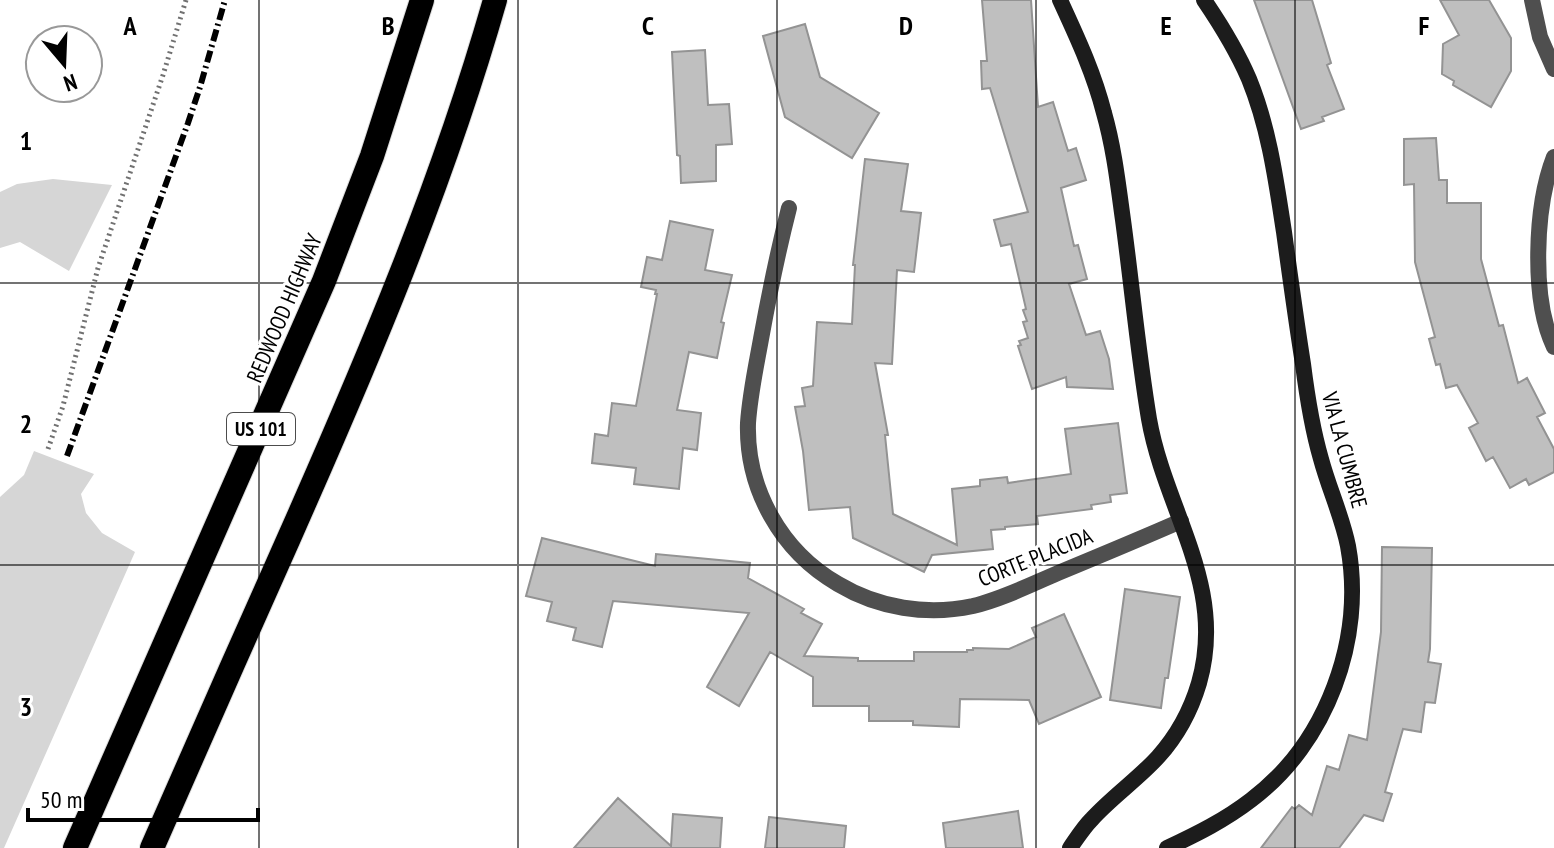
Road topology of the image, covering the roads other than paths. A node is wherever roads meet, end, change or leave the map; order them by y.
1 (422, 0) edge
2 (495, 0) edge
3 (1060, 0) edge
4 (1204, 0) edge
5 (1532, 0) edge
6 (1554, 69) edge
7 (1554, 157) edge
8 (789, 208) dead end
9 (1554, 347) edge
10 (1181, 521) junction
11 (75, 848) edge
12 (152, 848) edge
13 (1070, 848) edge
14 (1167, 848) edge

1 - 11 highway, REDWOOD HIGHWAY / US 101
2 - 12 highway, US 101
3 - 10 street
4 - 14 street, VIA LA CUMBRE
5 - 6 street
7 - 9 street
8 - 10 street, CORTE PLACIDA
10 - 13 street

